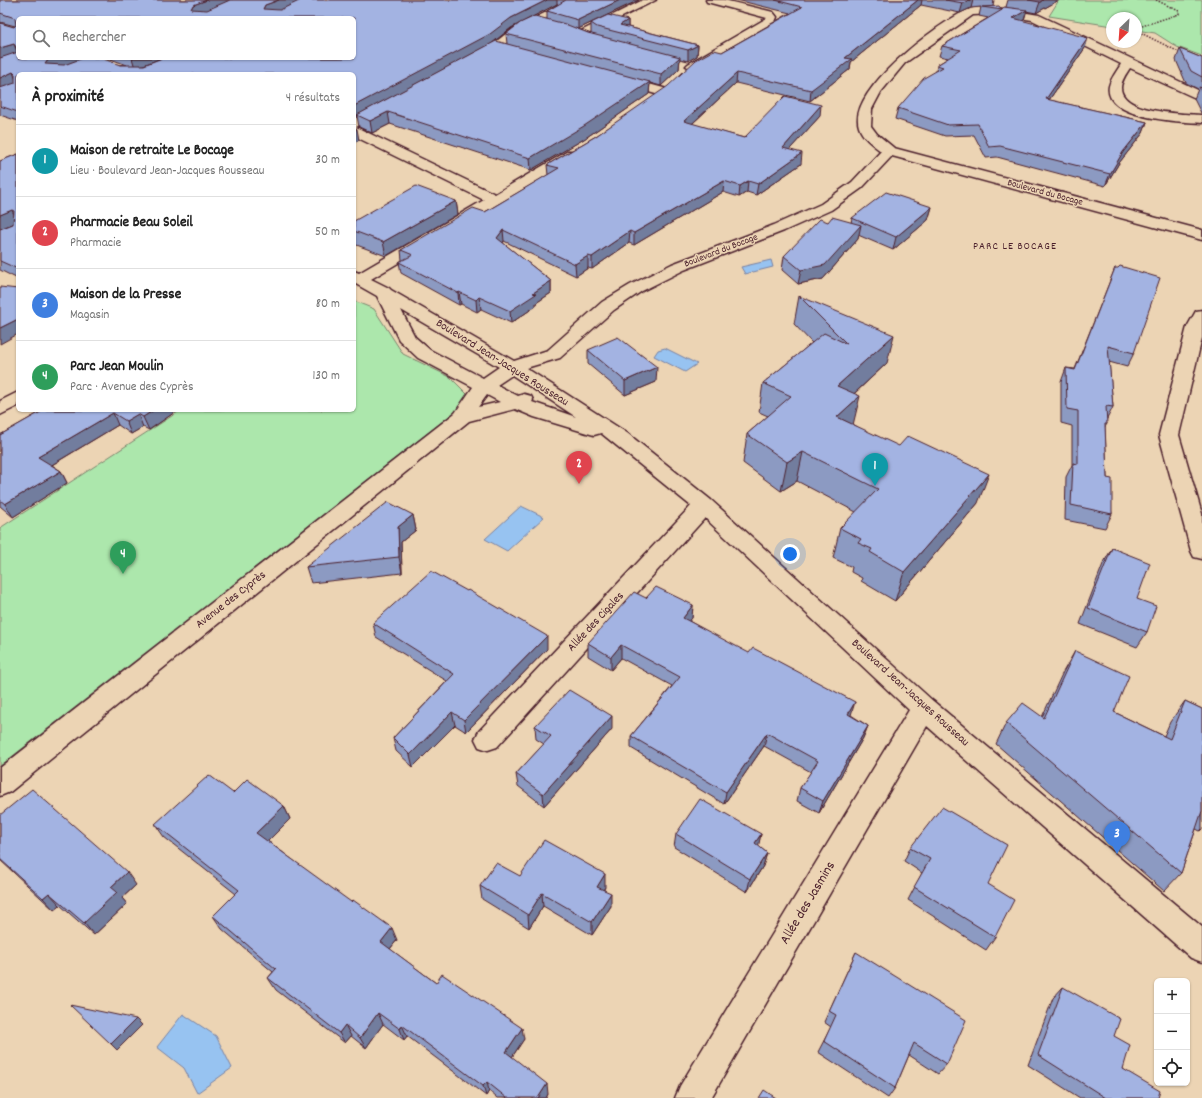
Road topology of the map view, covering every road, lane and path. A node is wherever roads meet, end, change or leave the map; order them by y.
1 (651, 0) edge
2 (711, 0) edge
3 (1156, 0) edge
4 (561, 8) edge
5 (533, 22) junction
6 (548, 26) edge
7 (569, 31) edge
8 (580, 34) junction
9 (592, 41) edge
10 (496, 47) junction
11 (512, 51) edge
12 (1182, 54) edge
13 (1128, 63) junction
14 (463, 64) edge
15 (686, 68) edge
16 (610, 78) edge
17 (674, 82) edge
18 (663, 92) junction
19 (1202, 97) edge
20 (398, 100) edge
21 (651, 100) edge
22 (1202, 119) edge
23 (356, 123) edge
24 (356, 132) edge
25 (584, 147) edge
26 (889, 151) junction
27 (494, 199) junction
28 (1202, 235) edge
29 (357, 278) edge
30 (383, 291) junction
31 (1202, 315) edge
32 (554, 354) junction
33 (512, 366) junction
34 (484, 385) junction
35 (545, 388) junction
36 (16, 399) edge
37 (517, 403) junction
38 (0, 409) edge
39 (462, 417) junction
40 (620, 438) junction
41 (704, 505) junction
42 (1202, 551) edge
43 (924, 708) junction
44 (488, 739) dead end
45 (0, 784) edge
46 (1202, 946) edge
47 (692, 1098) edge

1 - 8 street
2 - 15 street
3 - 12 path
4 - 5 street
5 - 6 street
5 - 10 street
7 - 8 street
8 - 9 street
10 - 11 street
10 - 14 street
13 - 19 street, Boulevard du Bocage
13 - 22 street
13 - 26 street, Boulevard du Bocage
16 - 18 street
17 - 18 street
18 - 21 street
20 - 23 street
24 - 27 street
25 - 27 street
26 - 28 street, Boulevard du Bocage
26 - 32 street, Boulevard du Bocage
27 - 29 street
29 - 30 street, Boulevard Jean-Jacques Rousseau
30 - 33 street, Boulevard Jean-Jacques Rousseau
30 - 34 street, Boulevard Jean-Jacques Rousseau
31 - 42 street
32 - 33 street, Boulevard du Bocage
32 - 35 street
33 - 34 street, Avenue des Cyprès
33 - 35 street, Boulevard Jean-Jacques Rousseau
34 - 37 street, Boulevard Jean-Jacques Rousseau
34 - 39 street, Avenue des Cyprès
35 - 37 street, Avenue des Cyprès
35 - 40 street, Boulevard Jean-Jacques Rousseau
36 - 38 street
37 - 39 street, Avenue des Cyprès
37 - 40 street, Boulevard Jean-Jacques Rousseau
39 - 45 street, Avenue des Cyprès
40 - 41 street, Boulevard Jean-Jacques Rousseau
41 - 43 street, Boulevard Jean-Jacques Rousseau
41 - 44 street, Allée des Cigales
43 - 46 street, Boulevard Jean-Jacques Rousseau
43 - 47 street, Allée des Jasmins

